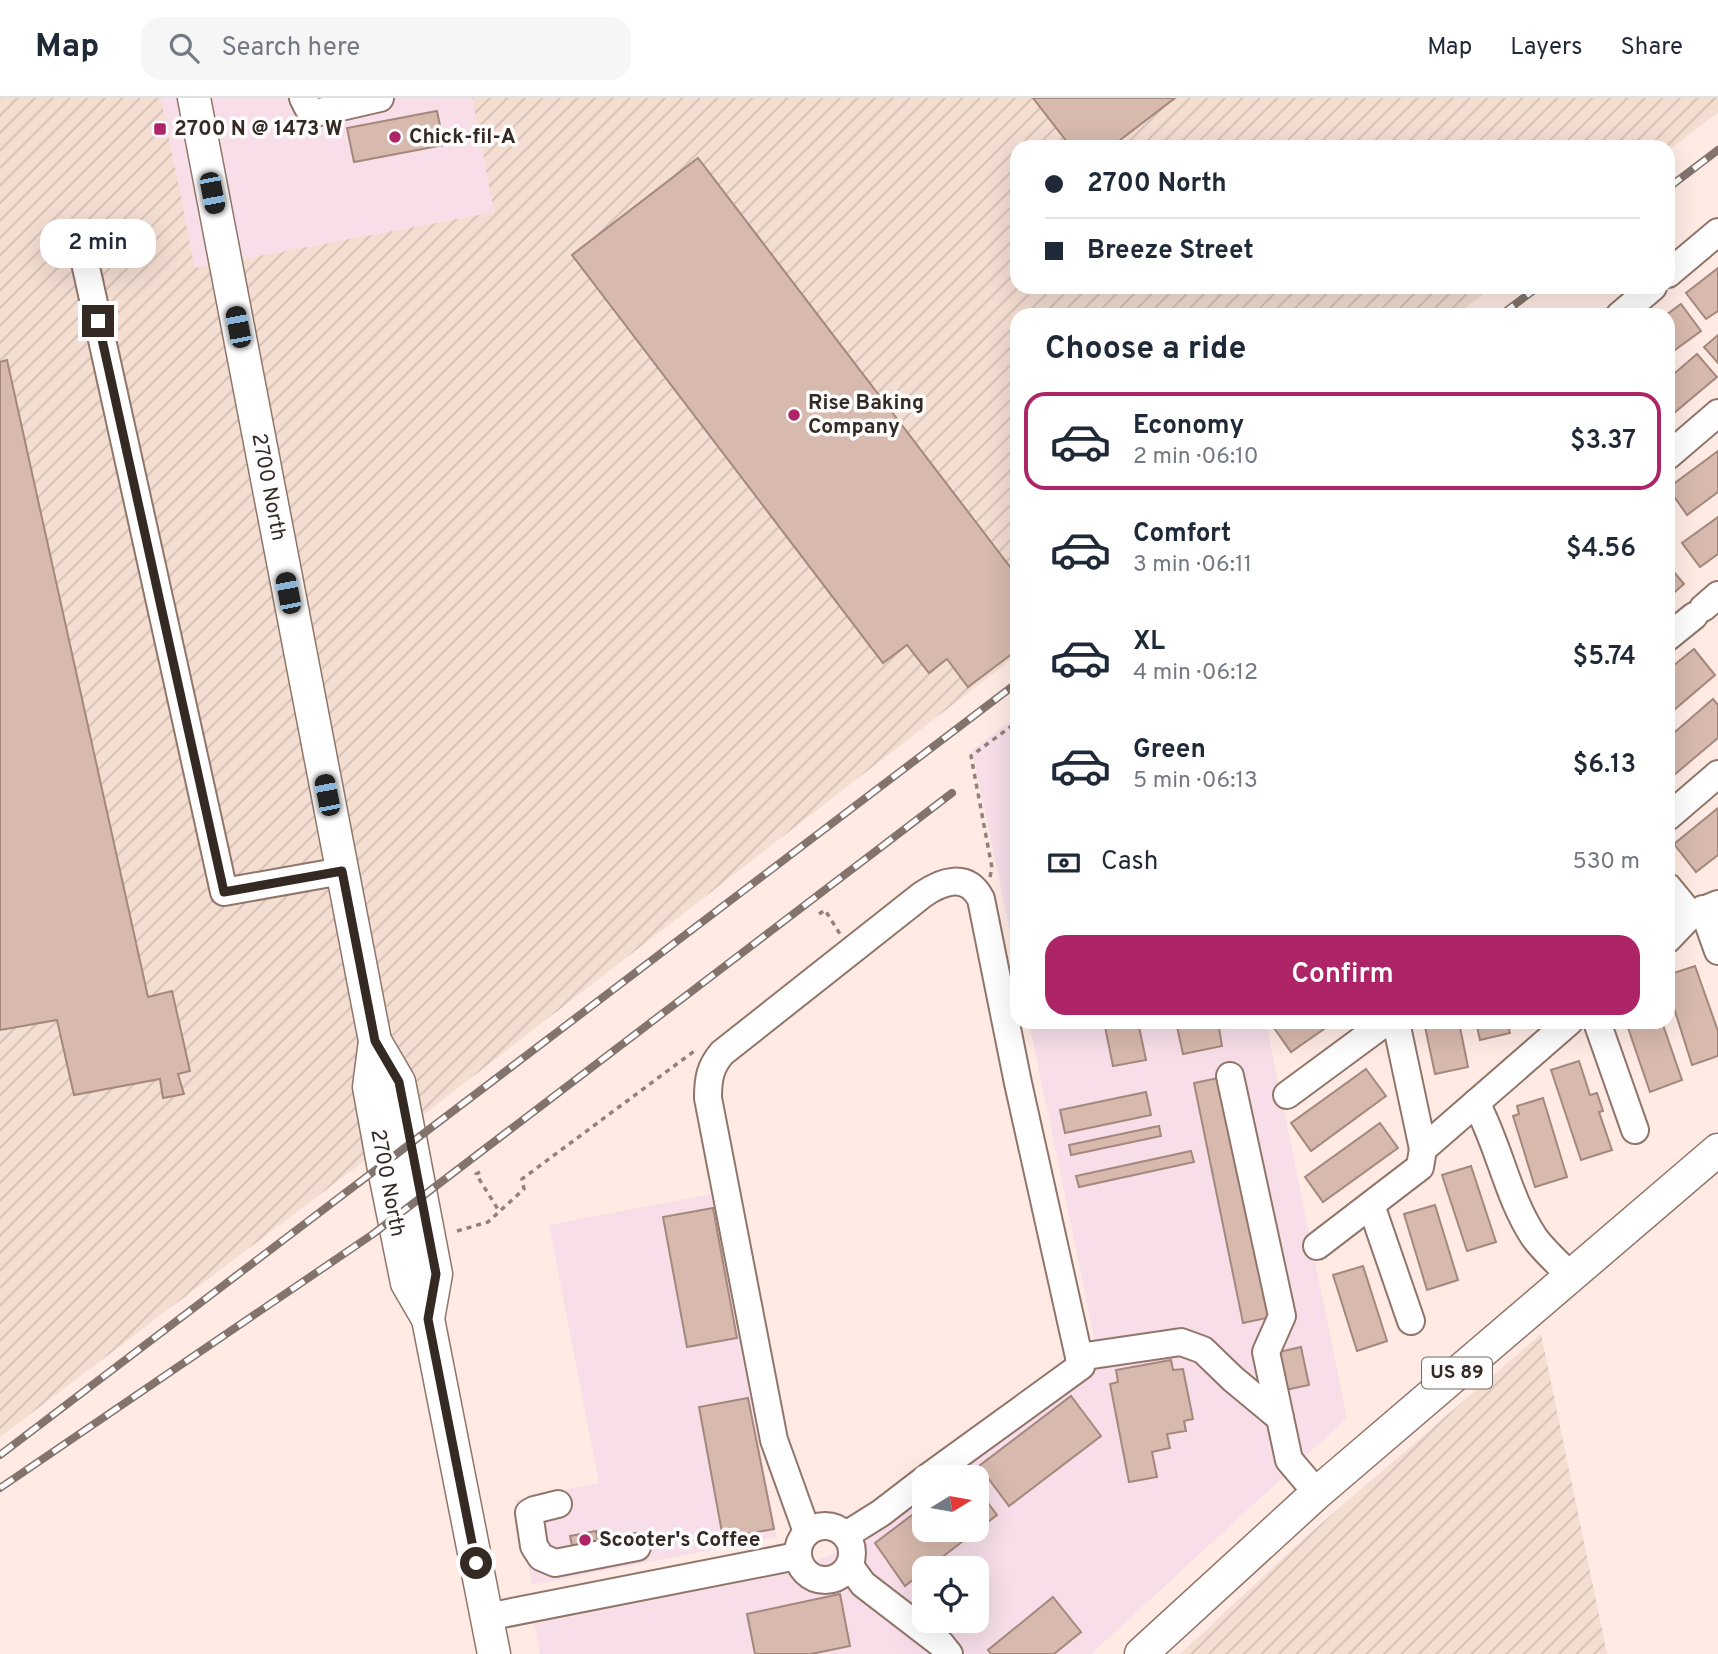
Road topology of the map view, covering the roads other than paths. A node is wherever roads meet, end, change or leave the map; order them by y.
1 (194, 98) edge
2 (303, 98) edge
3 (364, 100) edge
4 (1718, 232) edge
5 (80, 240) dead end
6 (1675, 268) edge
7 (1645, 294) edge
8 (1628, 308) edge
9 (1718, 413) edge
10 (1675, 450) edge
11 (1705, 607) edge
12 (1675, 631) edge
13 (1718, 774) edge
14 (1675, 811) edge
15 (342, 871) junction
16 (1675, 891) edge
17 (1704, 909) edge
18 (1675, 933) edge
19 (1718, 951) edge
20 (1377, 1029) edge
21 (1397, 1029) edge
22 (1599, 1029) edge
23 (1541, 1032) edge
24 (1230, 1076) dead end
25 (1287, 1095) dead end
26 (1476, 1103) junction
27 (1635, 1130) dead end
28 (1423, 1149) junction
29 (1718, 1150) edge
30 (1371, 1205) junction
31 (1317, 1246) dead end
32 (1571, 1276) junction
33 (1411, 1321) dead end
34 (1079, 1357) junction
35 (1280, 1418) junction
36 (944, 1465) edge
37 (912, 1489) edge
38 (1317, 1493) junction
39 (558, 1504) dead end
40 (846, 1535) junction
41 (802, 1544) junction
42 (637, 1547) dead end
43 (849, 1566) junction
44 (487, 1617) junction
45 (494, 1654) edge
46 (949, 1654) edge
47 (1141, 1654) edge

1 - 15 main road, 2700 North
2 - 3 street
4 - 6 street
5 - 15 street
7 - 8 street
9 - 10 street
11 - 12 street
13 - 14 street
15 - 44 main road, 2700 North
16 - 17 street
17 - 18 street
17 - 19 street
20 - 25 street
21 - 28 street
22 - 27 street
23 - 26 street
24 - 35 street
26 - 28 street
26 - 32 street
28 - 30 street
29 - 32 main road, US 89
30 - 31 street
30 - 33 street
32 - 38 main road, US 89
34 - 35 street
34 - 36 street
34 - 41 street
35 - 38 street
37 - 40 street
38 - 47 main road, US 89
39 - 42 street
40 - 41 street
40 - 43 street
41 - 43 street
41 - 44 street
43 - 46 street
44 - 45 main road, 2700 North

